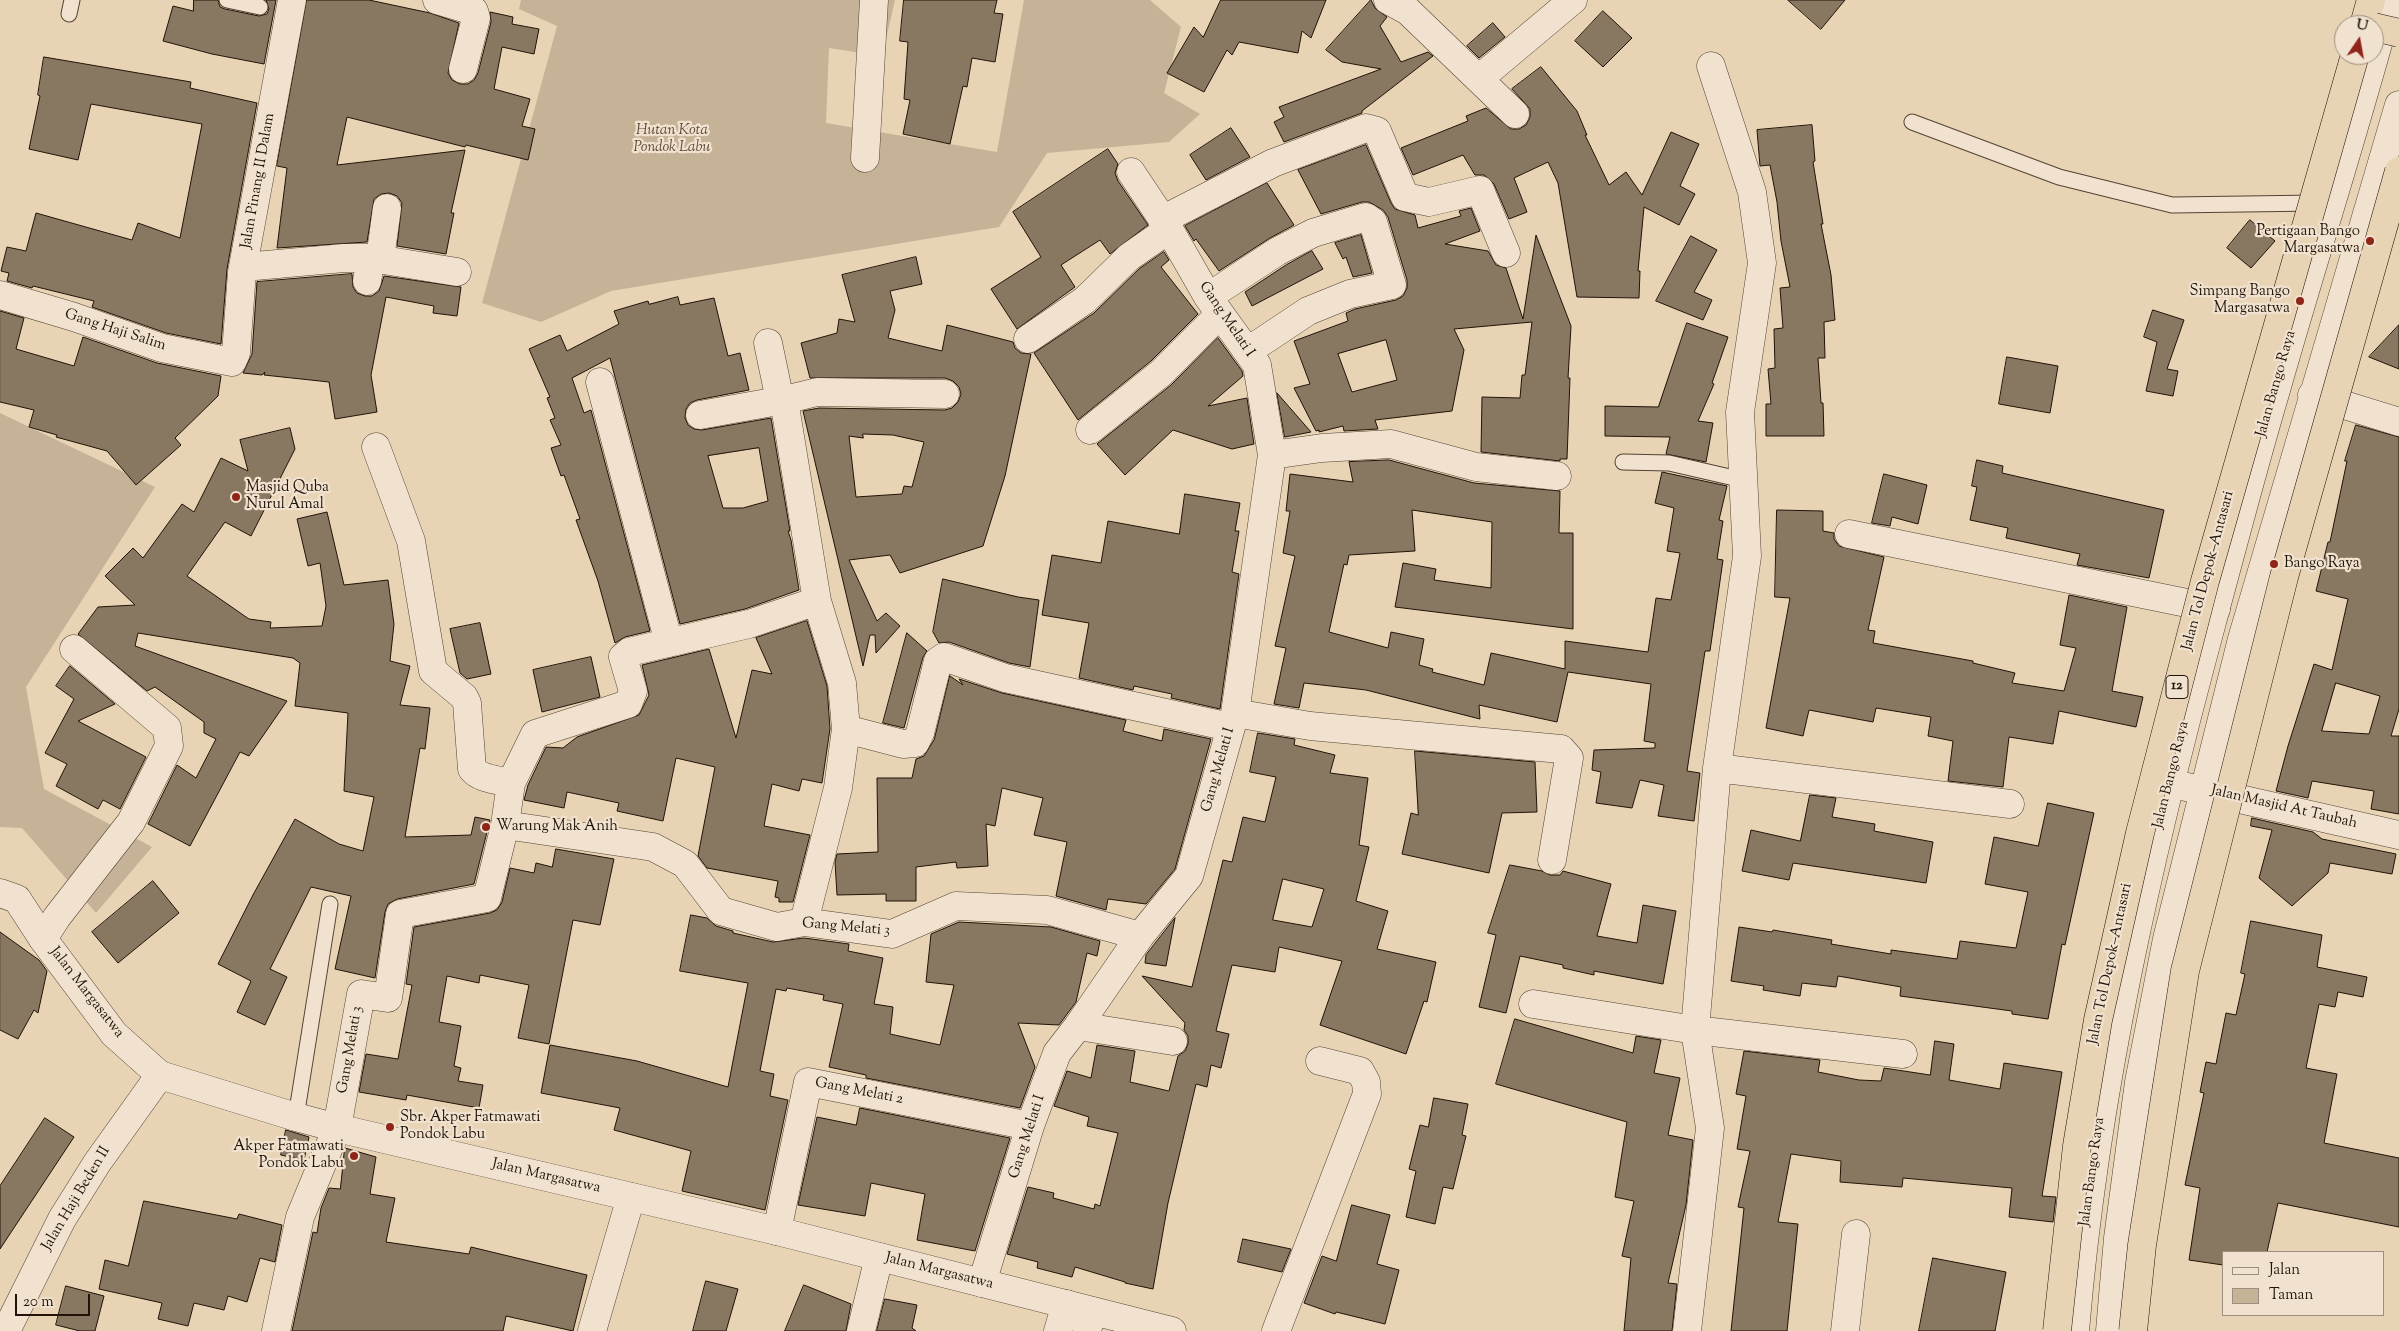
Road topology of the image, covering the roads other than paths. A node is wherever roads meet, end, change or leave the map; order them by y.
1 (227, 0) edge
2 (292, 0) edge
3 (437, 0) edge
4 (874, 0) edge
5 (1388, 0) edge
6 (1574, 0) edge
7 (2371, 0) edge
8 (2390, 0) edge
9 (260, 7) dead end
10 (2367, 15) edge
11 (2384, 20) edge
12 (2399, 33) edge
13 (2384, 42) edge
14 (2370, 65) edge
15 (2371, 65) edge
16 (1710, 66) dead end
17 (463, 69) dead end
18 (1480, 78) junction
19 (2399, 105) edge
20 (1515, 114) dead end
21 (1912, 122) dead end
22 (866, 158) dead end
23 (2399, 171) edge
24 (1131, 172) dead end
25 (2331, 203) junction
26 (387, 208) dead end
27 (1165, 224) junction
28 (1506, 253) dead end
29 (373, 266) junction
30 (244, 267) junction
31 (457, 272) dead end
32 (0, 295) edge
33 (1214, 305) junction
34 (1028, 339) dead end
35 (768, 343) dead end
36 (1248, 351) junction
37 (232, 362) joint
38 (600, 382) dead end
39 (2277, 385) junction
40 (945, 394) dead end
41 (2313, 395) junction
42 (784, 400) junction
43 (700, 415) dead end
44 (2399, 422) edge
45 (1090, 430) dead end
46 (376, 447) dead end
47 (1272, 455) junction
48 (1623, 462) dead end
49 (1557, 476) dead end
50 (1743, 480) junction
51 (1849, 534) dead end
52 (817, 602) junction
53 (2216, 609) junction
54 (669, 643) junction
55 (74, 649) dead end
56 (1233, 720) junction
57 (846, 729) junction
58 (1717, 768) junction
59 (510, 783) junction
60 (2169, 783) junction
61 (2205, 790) junction
62 (2010, 804) dead end
63 (505, 825) junction
64 (2399, 835) edge
65 (1552, 860) dead end
66 (0, 893) edge
67 (330, 904) dead end
68 (804, 922) junction
69 (1140, 936) junction
70 (43, 939) junction
71 (1533, 1004) dead end
72 (1078, 1026) junction
73 (1695, 1030) junction
74 (1173, 1041) dead end
75 (1903, 1054) dead end
76 (1320, 1062) dead end
77 (160, 1075) junction
78 (296, 1117) junction
79 (1030, 1126) junction
80 (338, 1128) junction
81 (631, 1197) junction
82 (777, 1231) junction
83 (1856, 1234) dead end
84 (879, 1257) junction
85 (982, 1283) junction
86 (1066, 1304) junction
87 (2077, 1304) junction
88 (2111, 1319) edge
89 (1090, 1321) edge
90 (6, 1331) edge
91 (276, 1331) edge
92 (592, 1331) edge
93 (861, 1331) edge
94 (1058, 1331) edge
95 (1172, 1331) edge
96 (1276, 1331) edge
97 (1687, 1331) edge
98 (1845, 1331) edge
99 (2057, 1331) edge
100 (2075, 1331) edge
101 (2133, 1331) edge

1 - 9 lane
2 - 30 street, Jalan Pinang II Dalam
3 - 17 street
4 - 22 street
5 - 18 street
6 - 18 street
7 - 10 highway
8 - 11 street, Jalan Bango Raya
12 - 13 highway, bridge
14 - 99 highway, Jalan Tol Depok–Antasari / 12, bridge
15 - 25 street, Jalan Bango Raya
16 - 50 street
18 - 20 street
19 - 41 street
21 - 25 lane
23 - 101 highway, bridge
24 - 27 street, Gang Melati I
25 - 39 street, Jalan Bango Raya
26 - 29 street
27 - 28 street
27 - 33 street, Gang Melati I
27 - 34 street
29 - 30 street
29 - 31 street
30 - 37 street, Jalan Pinang II Dalam
32 - 37 street, Gang Haji Salim
33 - 36 street, Gang Melati I
33 - 36 street
33 - 45 street
35 - 42 street
36 - 47 street, Gang Melati I
38 - 54 street
39 - 41 street
39 - 53 street, Jalan Bango Raya
40 - 42 street
41 - 44 street
41 - 61 street
42 - 43 street
42 - 52 street
46 - 59 street
47 - 49 street
47 - 56 street, Gang Melati I
48 - 50 lane
50 - 58 street
51 - 53 street
52 - 54 street
52 - 57 street
53 - 60 street, Jalan Bango Raya
54 - 59 street
55 - 70 street
56 - 57 street
56 - 65 street
56 - 69 street, Gang Melati I
57 - 68 street
58 - 62 street
58 - 73 street
59 - 63 street
60 - 61 street, Jalan Masjid At Taubah
60 - 87 street, Jalan Bango Raya
61 - 64 street, Jalan Masjid At Taubah
61 - 88 street
63 - 68 street, Gang Melati 3
63 - 80 street, Gang Melati 3
66 - 70 street, Jalan Margasatwa
67 - 78 lane
68 - 69 street, Gang Melati 3
69 - 72 street, Gang Melati I
70 - 77 street, Jalan Margasatwa
71 - 73 street
72 - 74 street
72 - 79 street, Gang Melati I
73 - 75 street
73 - 97 street
76 - 96 street
77 - 78 street, Jalan Margasatwa
77 - 90 street, Jalan Haji Beden II
78 - 80 street, Jalan Margasatwa
79 - 82 street, Gang Melati 2
79 - 85 street, Gang Melati I
80 - 81 street, Jalan Margasatwa
80 - 91 street
81 - 82 street, Jalan Margasatwa
81 - 92 street
82 - 84 street, Jalan Margasatwa
83 - 98 street
84 - 85 street, Jalan Margasatwa
84 - 93 street
85 - 86 street, Jalan Margasatwa
86 - 89 street, Jalan Margasatwa
86 - 94 street
87 - 88 street
87 - 100 street, Jalan Bango Raya
89 - 95 street, Jalan Margasatwa

